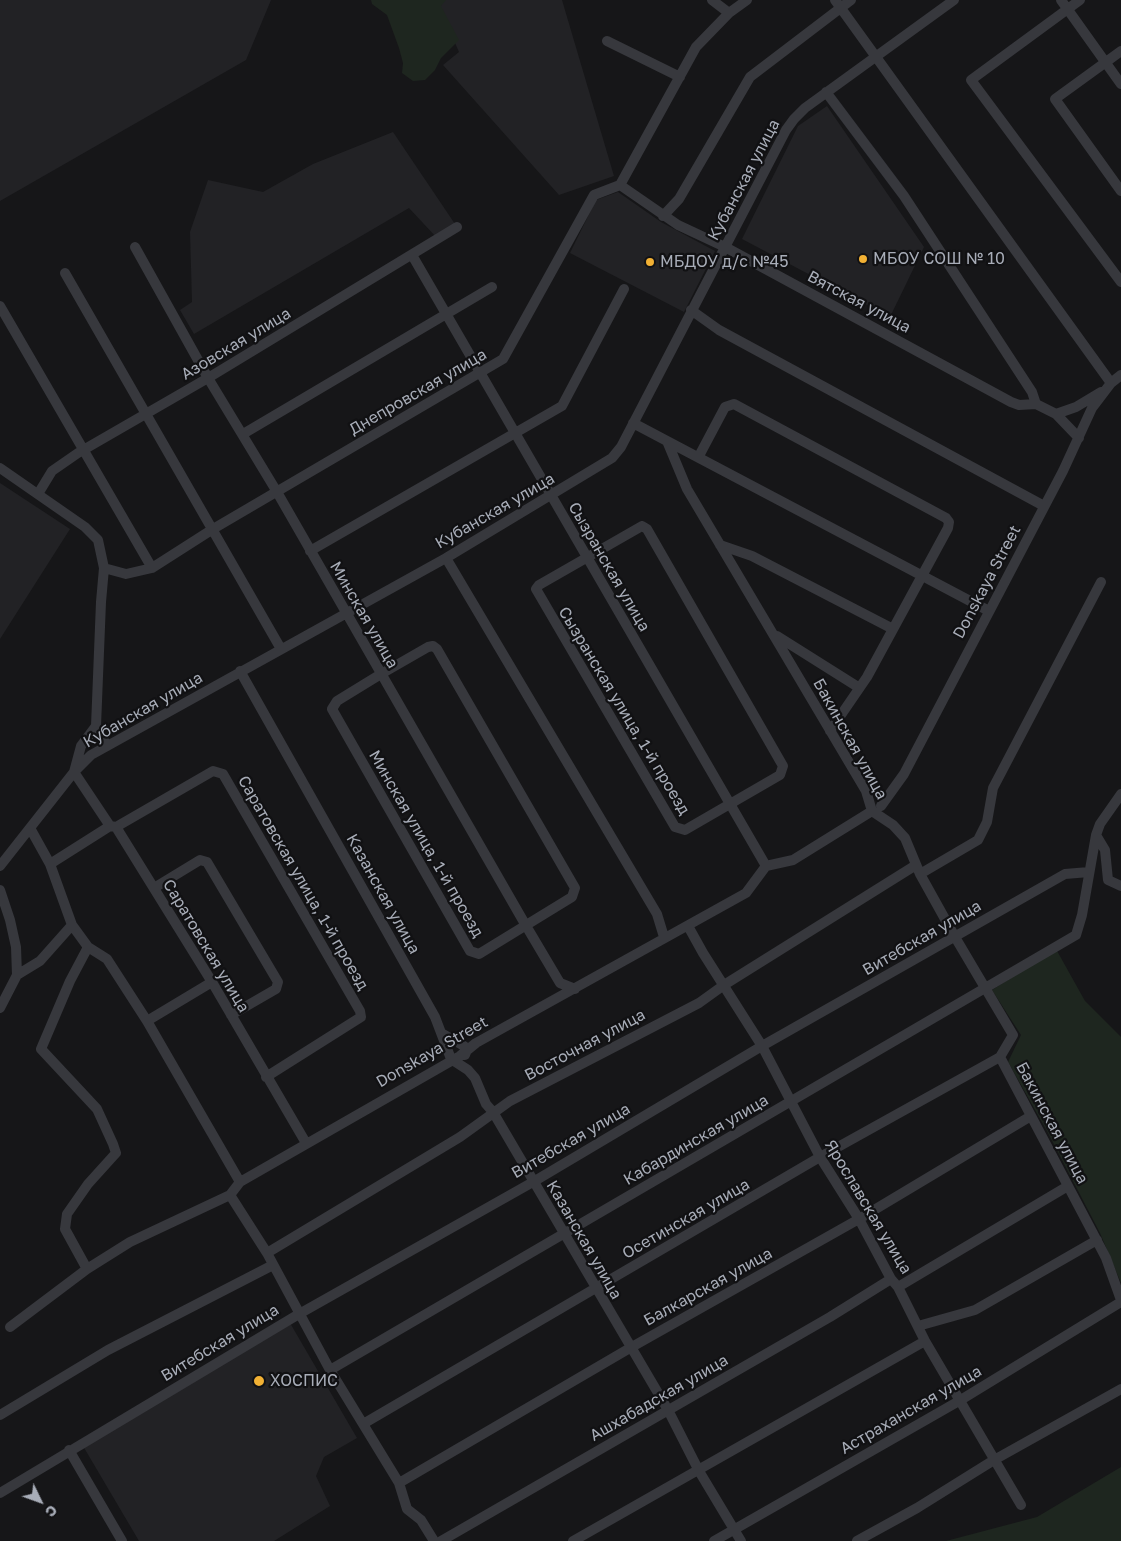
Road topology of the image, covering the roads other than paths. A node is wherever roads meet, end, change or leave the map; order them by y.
1 (712, 0) edge
2 (747, 0) edge
3 (851, 0) edge
4 (954, 0) edge
5 (1061, 0) edge
6 (1080, 0) edge
7 (837, 4) edge
8 (1067, 9) junction
9 (729, 13) junction
10 (607, 41) dead end
11 (1121, 51) edge
12 (876, 56) junction
13 (1105, 62) junction
14 (680, 77) junction
15 (1121, 84) edge
16 (826, 92) junction
17 (620, 184) junction
18 (1121, 191) edge
19 (663, 216) junction
20 (457, 227) dead end
21 (135, 247) dead end
22 (725, 247) junction
23 (412, 255) junction
24 (65, 273) dead end
25 (1121, 282) edge
26 (492, 287) dead end
27 (624, 289) dead end
28 (0, 306) edge
29 (692, 310) junction
30 (447, 313) junction
31 (480, 374) junction
32 (1121, 376) edge
33 (208, 378) junction
34 (1109, 386) junction
35 (1036, 404) junction
36 (146, 413) junction
37 (1056, 414) junction
38 (633, 423) junction
39 (243, 434) junction
40 (514, 434) junction
41 (1079, 438) junction
42 (667, 441) junction
43 (82, 450) junction
44 (699, 456) junction
45 (0, 468) edge
46 (276, 492) junction
47 (38, 494) junction
48 (550, 496) junction
49 (1044, 506) junction
50 (212, 529) junction
51 (720, 545) junction
52 (310, 551) junction
53 (446, 558) junction
54 (586, 558) junction
55 (104, 568) junction
56 (152, 568) junction
57 (923, 576) junction
58 (1101, 582) dead end
59 (989, 611) junction
60 (346, 613) junction
61 (893, 629) junction
62 (774, 634) junction
63 (281, 649) junction
64 (240, 671) junction
65 (380, 674) junction
66 (858, 687) junction
67 (96, 726) junction
68 (830, 731) junction
69 (107, 746) junction
70 (74, 772) junction
71 (1121, 794) edge
72 (730, 804) junction
73 (878, 811) junction
74 (112, 826) junction
75 (30, 828) junction
76 (1096, 835) junction
77 (50, 864) junction
78 (0, 866) edge
79 (766, 866) junction
80 (918, 869) junction
81 (1089, 872) junction
82 (1121, 886) edge
83 (154, 888) junction
84 (0, 890) edge
85 (72, 924) junction
86 (525, 924) junction
87 (688, 926) junction
88 (664, 937) junction
89 (955, 937) junction
90 (88, 947) junction
91 (16, 975) junction
92 (212, 982) junction
93 (724, 984) junction
94 (574, 989) junction
95 (986, 989) junction
96 (0, 1008) edge
97 (231, 1015) junction
98 (146, 1021) junction
99 (443, 1034) junction
100 (762, 1046) junction
101 (467, 1050) junction
102 (1000, 1057) junction
103 (450, 1059) junction
104 (468, 1070) junction
105 (266, 1077) junction
106 (790, 1102) junction
107 (492, 1112) junction
108 (1031, 1116) junction
109 (306, 1143) junction
110 (820, 1157) junction
111 (240, 1182) junction
112 (533, 1182) junction
113 (1068, 1186) junction
114 (230, 1195) junction
115 (859, 1219) junction
116 (564, 1233) junction
117 (1097, 1240) junction
118 (267, 1253) junction
119 (273, 1265) junction
120 (87, 1269) junction
121 (894, 1283) junction
122 (595, 1289) junction
123 (1121, 1301) edge
124 (299, 1314) junction
125 (918, 1326) junction
126 (10, 1327) dead end
127 (925, 1341) junction
128 (630, 1348) junction
129 (330, 1370) junction
130 (1121, 1389) edge
131 (959, 1401) junction
132 (668, 1410) junction
133 (0, 1415) edge
134 (363, 1424) junction
135 (69, 1450) junction
136 (994, 1460) junction
137 (699, 1471) junction
138 (399, 1483) junction
139 (0, 1493) edge
140 (1021, 1505) dead end
141 (734, 1530) junction
142 (122, 1541) edge
143 (434, 1541) edge
144 (441, 1541) edge
145 (573, 1541) edge
146 (714, 1541) edge
147 (741, 1541) edge
148 (857, 1541) edge

1 - 9 street
2 - 9 street
3 - 7 street
4 - 12 street, Кубанская улица
5 - 8 street
6 - 8 street
7 - 12 street
7 - 19 street
8 - 13 street
8 - 25 street
9 - 14 street
10 - 14 street
11 - 13 street
12 - 16 street, Кубанская улица
12 - 34 street
13 - 15 street
13 - 18 street
14 - 17 street
16 - 22 street, Кубанская улица
16 - 35 street
17 - 19 street, Вятская улица
17 - 31 street, Днепровская улица
19 - 22 street, Вятская улица
20 - 23 street, Азовская улица
21 - 33 street, Минская улица
22 - 29 street, Кубанская улица
22 - 35 street, Вятская улица
23 - 30 street, Сызранская улица
23 - 33 street, Азовская улица
24 - 36 street
26 - 30 street
27 - 40 street
28 - 43 street
29 - 38 street, Кубанская улица
29 - 49 street
30 - 31 street, Сызранская улица
30 - 39 street
31 - 40 street, Сызранская улица
31 - 46 street, Днепровская улица
32 - 34 street, Donskaya Street
33 - 36 street, Азовская улица
33 - 39 street, Минская улица
34 - 37 street
34 - 41 street, Donskaya Street
35 - 37 street, Вятская улица
36 - 43 street, Азовская улица
36 - 50 street
37 - 41 street, Вятская улица
38 - 42 street
38 - 48 street, Кубанская улица
39 - 46 street, Минская улица
40 - 48 street, Сызранская улица
40 - 52 street
41 - 49 street, Donskaya Street
42 - 44 street
42 - 51 street, Бакинская улица
43 - 47 street, Азовская улица
43 - 56 street
44 - 57 street
44 - 57 street
45 - 47 street
46 - 50 street, Днепровская улица
46 - 52 street, Минская улица
47 - 55 street
48 - 53 street, Кубанская улица
48 - 54 street, Сызранская улица
49 - 59 street, Donskaya Street
50 - 56 street, Днепровская улица
50 - 63 street
51 - 61 street
51 - 62 street, Бакинская улица
52 - 60 street, Минская улица
53 - 60 street, Кубанская улица
53 - 88 street
54 - 72 street, Сызранская улица
54 - 72 street, Сызранская улица, 1-й проезд
54 - 72 street, Сызранская улица, 1-й проезд
55 - 56 street, Днепровская улица
55 - 67 street
57 - 59 street
57 - 61 street
58 - 80 street, Восточная улица
59 - 73 street, Donskaya Street
60 - 63 street, Кубанская улица
60 - 65 street, Минская улица
61 - 66 street
62 - 66 street, Бакинская улица
62 - 68 street, Бакинская улица
63 - 64 street, Кубанская улица
64 - 69 street, Кубанская улица
64 - 99 street, Казанская улица
65 - 86 street, Минская улица
65 - 86 street, Минская улица, 1-й проезд
65 - 86 street, Минская улица, 1-й проезд
66 - 68 street
67 - 69 street
67 - 70 street
68 - 73 street, Бакинская улица
69 - 70 street, Кубанская улица
70 - 74 street, Саратовская улица
70 - 75 street, Кубанская улица
71 - 76 street
72 - 79 street, Сызранская улица
73 - 79 street, Donskaya Street
73 - 80 street, Бакинская улица
74 - 77 street
74 - 83 street, Саратовская улица
74 - 105 street, Саратовская улица, 1-й проезд
75 - 77 street
75 - 78 street, Кубанская улица
76 - 81 street
76 - 82 street
77 - 85 street
79 - 87 street, Donskaya Street
80 - 89 street, Бакинская улица
80 - 93 street, Восточная улица
81 - 89 street, Витебская улица
81 - 95 street, Кабардинская улица
83 - 92 street, Саратовская улица
83 - 97 street
84 - 91 street
85 - 90 street
85 - 91 street
86 - 94 street, Минская улица
87 - 88 street, Donskaya Street
87 - 93 street, Ярославская улица
88 - 94 street, Donskaya Street
89 - 95 street, Бакинская улица
89 - 100 street, Витебская улица
90 - 98 street
90 - 120 street
91 - 96 street
92 - 97 street, Саратовская улица
92 - 98 street
93 - 100 street, Ярославская улица
93 - 107 street, Восточная улица
94 - 101 street, Donskaya Street
95 - 102 street, Бакинская улица
95 - 106 street, Кабардинская улица
97 - 105 street, Саратовская улица
98 - 111 street
99 - 101 street
99 - 103 street, Казанская улица
100 - 106 street, Ярославская улица
100 - 112 street, Витебская улица
101 - 103 street, Donskaya Street
101 - 104 street
102 - 108 street, Бакинская улица
102 - 110 street, Осетинская улица
103 - 104 street, Казанская улица
103 - 109 street, Donskaya Street
104 - 107 street, Казанская улица
105 - 109 street, Саратовская улица
106 - 110 street, Ярославская улица
106 - 116 street, Кабардинская улица
107 - 112 street, Казанская улица
107 - 118 street, Восточная улица
108 - 113 street, Бакинская улица
108 - 115 street, Балкарская улица
109 - 111 street, Donskaya Street
110 - 115 street, Ярославская улица
110 - 122 street, Осетинская улица
111 - 114 street, Donskaya Street
112 - 116 street, Казанская улица
112 - 124 street, Витебская улица
113 - 117 street, Бакинская улица
113 - 121 street, Ашхабадская улица
114 - 118 street
114 - 120 street, Donskaya Street
115 - 121 street, Ярославская улица
115 - 128 street, Балкарская улица
116 - 122 street, Казанская улица
116 - 129 street, Кабардинская улица
117 - 123 street, Бакинская улица
117 - 125 street
118 - 119 street
119 - 124 street
119 - 133 street
120 - 126 street, Donskaya Street
121 - 125 street, Ярославская улица
121 - 132 street, Ашхабадская улица
122 - 128 street, Казанская улица
122 - 134 street, Осетинская улица
123 - 131 street, Астраханская улица
124 - 129 street
124 - 135 street, Витебская улица
125 - 127 street, Ярославская улица
127 - 131 street, Ярославская улица
127 - 137 street
128 - 132 street, Казанская улица
128 - 138 street, Балкарская улица
129 - 134 street
130 - 136 street
131 - 136 street, Ярославская улица
131 - 141 street, Астраханская улица
132 - 137 street, Казанская улица
132 - 144 street, Ашхабадская улица
134 - 138 street
135 - 139 street, Витебская улица
135 - 142 street
136 - 140 street, Ярославская улица
136 - 148 street
137 - 141 street, Казанская улица
137 - 145 street
138 - 143 street
141 - 146 street, Астраханская улица
141 - 147 street, Казанская улица

